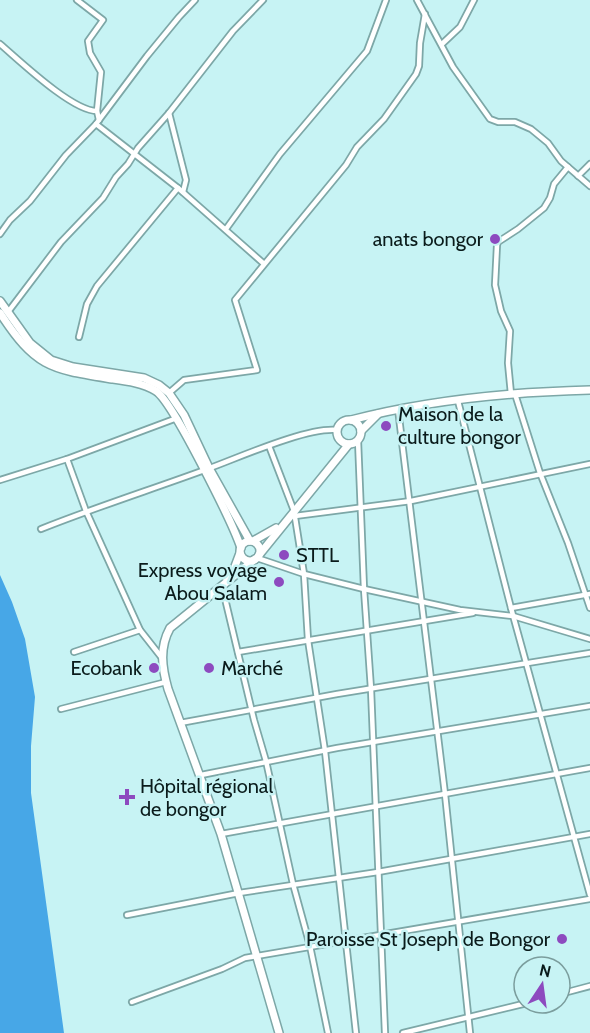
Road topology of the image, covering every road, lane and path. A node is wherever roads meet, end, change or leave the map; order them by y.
1 (77, 0) edge
2 (195, 0) edge
3 (263, 0) edge
4 (386, 0) edge
5 (417, 0) edge
6 (474, 0) edge
7 (425, 14) junction
8 (0, 44) edge
9 (442, 44) junction
10 (97, 111) junction
11 (169, 113) junction
12 (97, 122) junction
13 (134, 154) junction
14 (590, 164) edge
15 (568, 167) junction
16 (578, 176) junction
17 (590, 186) edge
18 (181, 190) junction
19 (226, 229) junction
20 (0, 234) edge
21 (264, 263) junction
22 (0, 301) edge
23 (4, 312) edge
24 (79, 337) dead end
25 (590, 390) edge
26 (169, 393) junction
27 (513, 394) junction
28 (458, 401) junction
29 (398, 409) junction
30 (380, 412) junction
31 (177, 418) junction
32 (351, 420) junction
33 (360, 431) junction
34 (337, 433) junction
35 (358, 440) junction
36 (349, 444) junction
37 (269, 446) junction
38 (67, 459) junction
39 (334, 463) junction
40 (590, 464) edge
41 (206, 469) junction
42 (540, 473) junction
43 (0, 480) edge
44 (481, 486) junction
45 (411, 501) junction
46 (361, 509) junction
47 (86, 511) junction
48 (294, 514) junction
49 (283, 523) junction
50 (41, 529) dead end
51 (252, 541) junction
52 (240, 550) junction
53 (257, 557) junction
54 (304, 574) junction
55 (222, 586) junction
56 (364, 589) junction
57 (587, 594) edge
58 (423, 603) junction
59 (511, 608) junction
60 (590, 608) edge
61 (480, 612) junction
62 (513, 615) junction
63 (424, 621) junction
64 (140, 630) junction
65 (367, 630) junction
66 (590, 639) edge
67 (308, 640) junction
68 (74, 652) dead end
69 (238, 652) junction
70 (590, 653) edge
71 (162, 658) junction
72 (526, 663) junction
73 (431, 680) junction
74 (166, 682) junction
75 (371, 689) junction
76 (317, 698) junction
77 (590, 706) edge
78 (61, 709) dead end
79 (252, 709) junction
80 (540, 714) junction
81 (180, 723) junction
82 (438, 732) junction
83 (374, 743) junction
84 (325, 751) junction
85 (266, 761) junction
86 (590, 768) edge
87 (558, 774) junction
88 (201, 775) junction
89 (446, 794) junction
90 (376, 807) junction
91 (332, 814) junction
92 (280, 825) junction
93 (221, 834) junction
94 (590, 834) edge
95 (575, 837) junction
96 (451, 858) junction
97 (378, 872) junction
98 (339, 877) junction
99 (293, 884) junction
100 (239, 893) junction
101 (590, 895) edge
102 (590, 899) edge
103 (127, 915) dead end
104 (460, 922) junction
105 (380, 935) junction
106 (345, 942) junction
107 (310, 946) junction
108 (256, 956) junction
109 (590, 986) edge
110 (572, 991) edge
111 (132, 1002) dead end
112 (512, 1006) edge
113 (468, 1016) junction
114 (279, 1033) edge
115 (328, 1033) edge
116 (356, 1033) edge
117 (385, 1033) edge
118 (403, 1033) edge
119 (470, 1033) edge

1 - 10 street
2 - 12 street
3 - 11 street
4 - 19 street
5 - 7 street
6 - 9 street
7 - 9 street
7 - 21 street
8 - 10 street
9 - 15 street
10 - 12 street
11 - 13 street
11 - 18 street
12 - 13 street
12 - 20 street
13 - 18 street
13 - 23 street
14 - 16 street
15 - 16 street
15 - 27 street
16 - 17 street
18 - 19 street
18 - 24 street
19 - 21 street
21 - 26 street
22 - 23 highway
23 - 26 highway
23 - 31 highway
25 - 27 highway
26 - 41 highway
27 - 28 highway
27 - 42 street
28 - 29 highway
28 - 44 street
29 - 30 highway
29 - 45 street
30 - 32 highway
30 - 33 highway
31 - 38 street
31 - 41 highway
32 - 33 highway
32 - 34 highway
33 - 35 highway
34 - 36 highway
34 - 37 street
34 - 39 highway
35 - 36 highway
35 - 46 street
36 - 39 highway
37 - 41 street
37 - 48 street
38 - 43 street
38 - 47 street
39 - 48 highway
40 - 42 street
41 - 47 street
41 - 51 highway
41 - 52 highway
42 - 44 street
42 - 57 street
44 - 45 street
44 - 59 street
45 - 46 street
45 - 58 street
46 - 48 street
46 - 56 street
47 - 50 street
47 - 64 street
48 - 49 highway
48 - 54 street
49 - 51 highway
49 - 53 highway
51 - 52 highway
51 - 53 highway
52 - 53 highway
52 - 55 highway
53 - 54 street
53 - 55 highway
54 - 56 street
54 - 67 street
55 - 69 street
55 - 71 highway
56 - 58 street
56 - 65 street
57 - 59 street
57 - 60 street
58 - 61 street
58 - 63 street
59 - 62 street
61 - 62 street
61 - 63 street
62 - 66 street
62 - 72 street
63 - 65 street
63 - 73 street
64 - 68 street
64 - 71 street
65 - 67 street
65 - 75 street
67 - 69 street
67 - 76 street
69 - 79 street
70 - 72 street
71 - 74 highway
72 - 73 street
72 - 80 street
73 - 75 street
73 - 82 street
74 - 78 street
74 - 81 highway
75 - 76 street
75 - 83 street
76 - 79 street
76 - 84 street
77 - 80 street
79 - 81 street
79 - 85 street
80 - 82 street
80 - 87 street
81 - 88 highway
82 - 83 street
82 - 89 street
83 - 84 street
83 - 90 street
84 - 85 street
84 - 91 street
85 - 88 street
85 - 92 street
86 - 87 street
87 - 89 street
87 - 95 street
88 - 93 highway
89 - 90 street
89 - 96 street
90 - 91 street
90 - 97 street
91 - 92 street
91 - 98 street
92 - 93 street
92 - 99 street
93 - 100 highway
94 - 95 street
95 - 96 street
95 - 101 street
96 - 97 street
96 - 104 street
97 - 98 street
97 - 105 street
98 - 99 street
98 - 106 street
99 - 100 street
99 - 107 street
100 - 103 street
100 - 108 highway
102 - 104 street
104 - 105 street
104 - 113 street
105 - 106 street
105 - 117 street
106 - 107 street
106 - 116 street
107 - 108 street
107 - 115 street
108 - 111 street
108 - 114 highway
109 - 110 street
112 - 113 street
113 - 118 street
113 - 119 street

